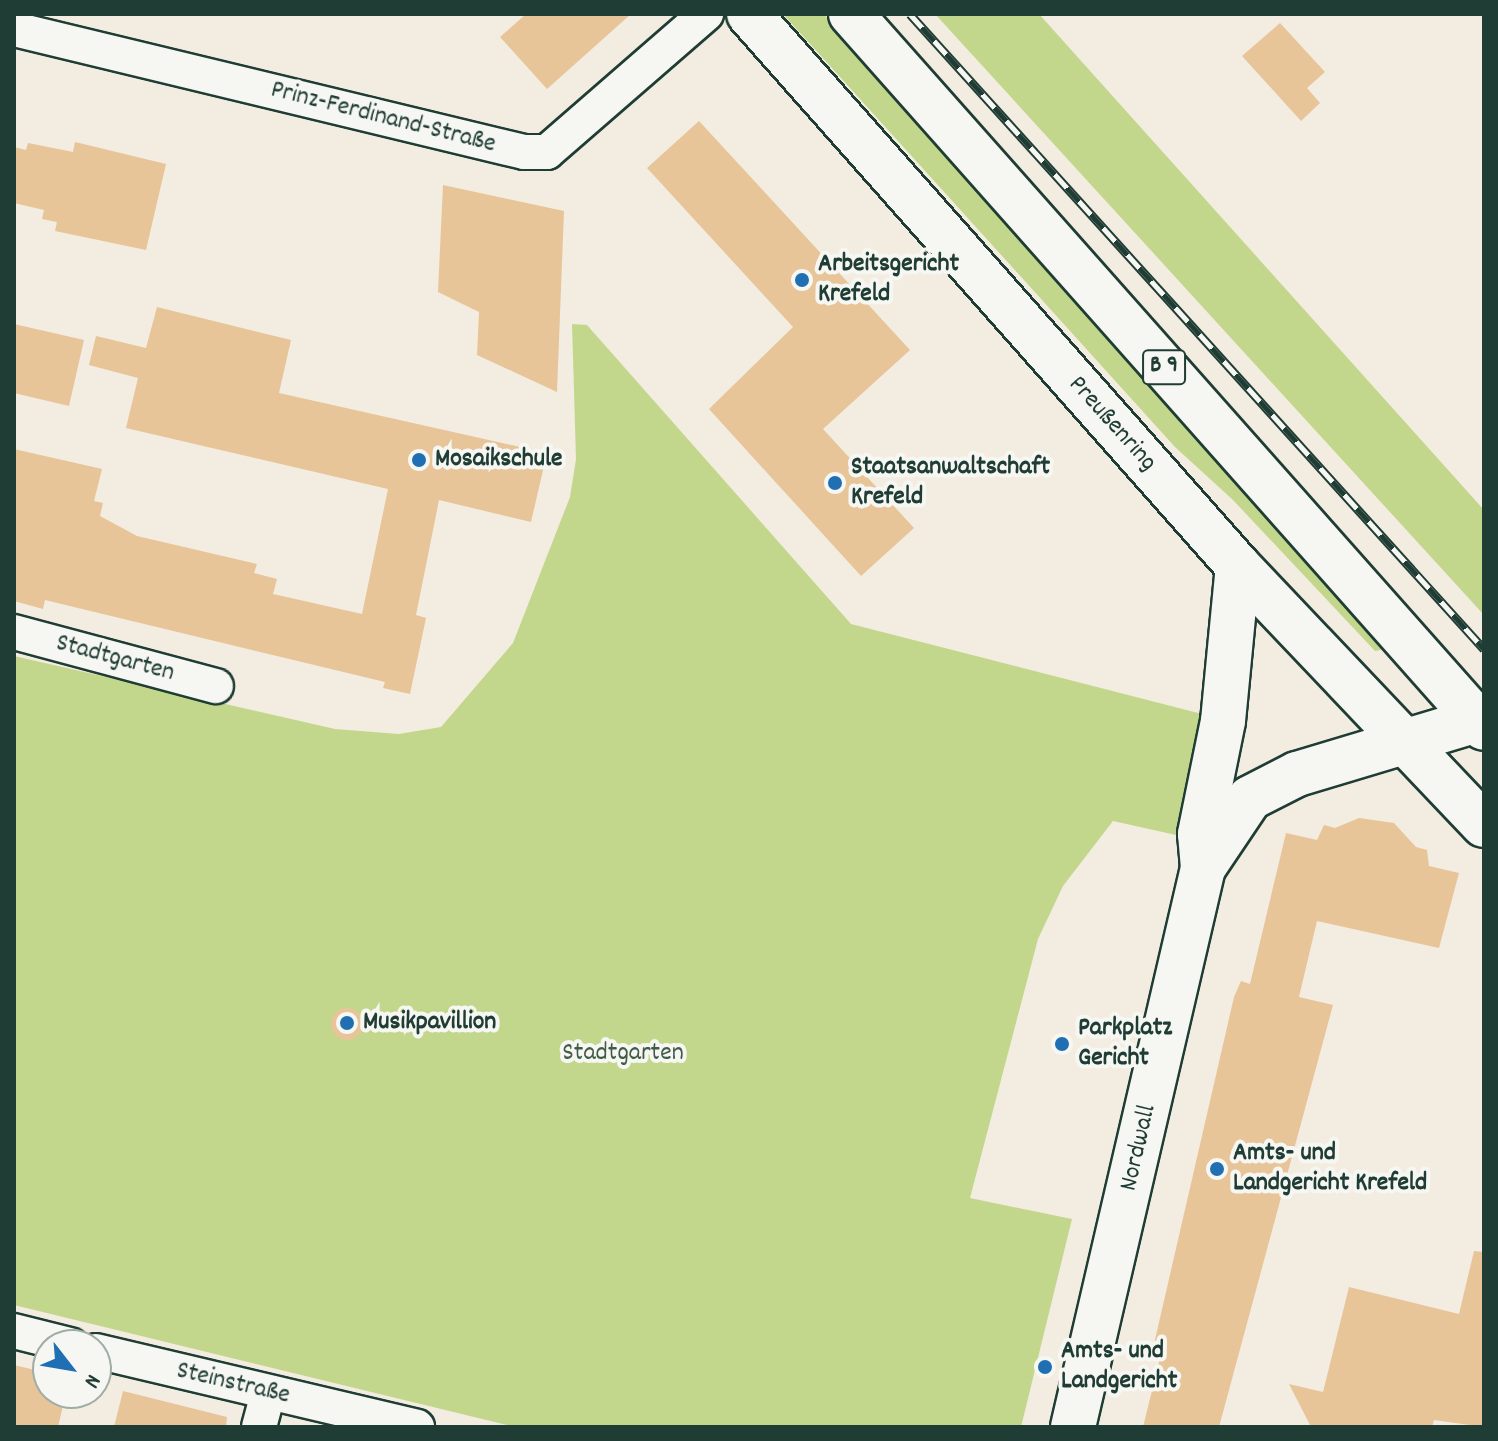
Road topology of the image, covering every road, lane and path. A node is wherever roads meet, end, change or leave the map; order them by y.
1 (706, 14) edge
2 (749, 14) edge
3 (851, 14) edge
4 (14, 29) edge
5 (1238, 566) junction
6 (14, 632) edge
7 (216, 686) dead end
8 (1482, 722) edge
9 (1406, 743) junction
10 (1484, 825) edge
11 (1203, 868) junction
12 (112, 1355) edge
13 (268, 1393) junction
14 (259, 1427) edge
15 (417, 1427) edge
16 (1073, 1427) edge

1 - 4 street, Prinz-Ferdinand-Straße
2 - 5 main road, Preußenring
3 - 8 main road, B 9
5 - 9 main road, Preußenring
5 - 11 main road, Nordwall
6 - 7 street, Stadtgarten
8 - 9 main road, Nordwall
9 - 10 main road, Preußenring
9 - 11 main road, Nordwall
11 - 16 main road, Nordwall
12 - 13 street, Steinstraße
13 - 14 street
13 - 15 street, Steinstraße

